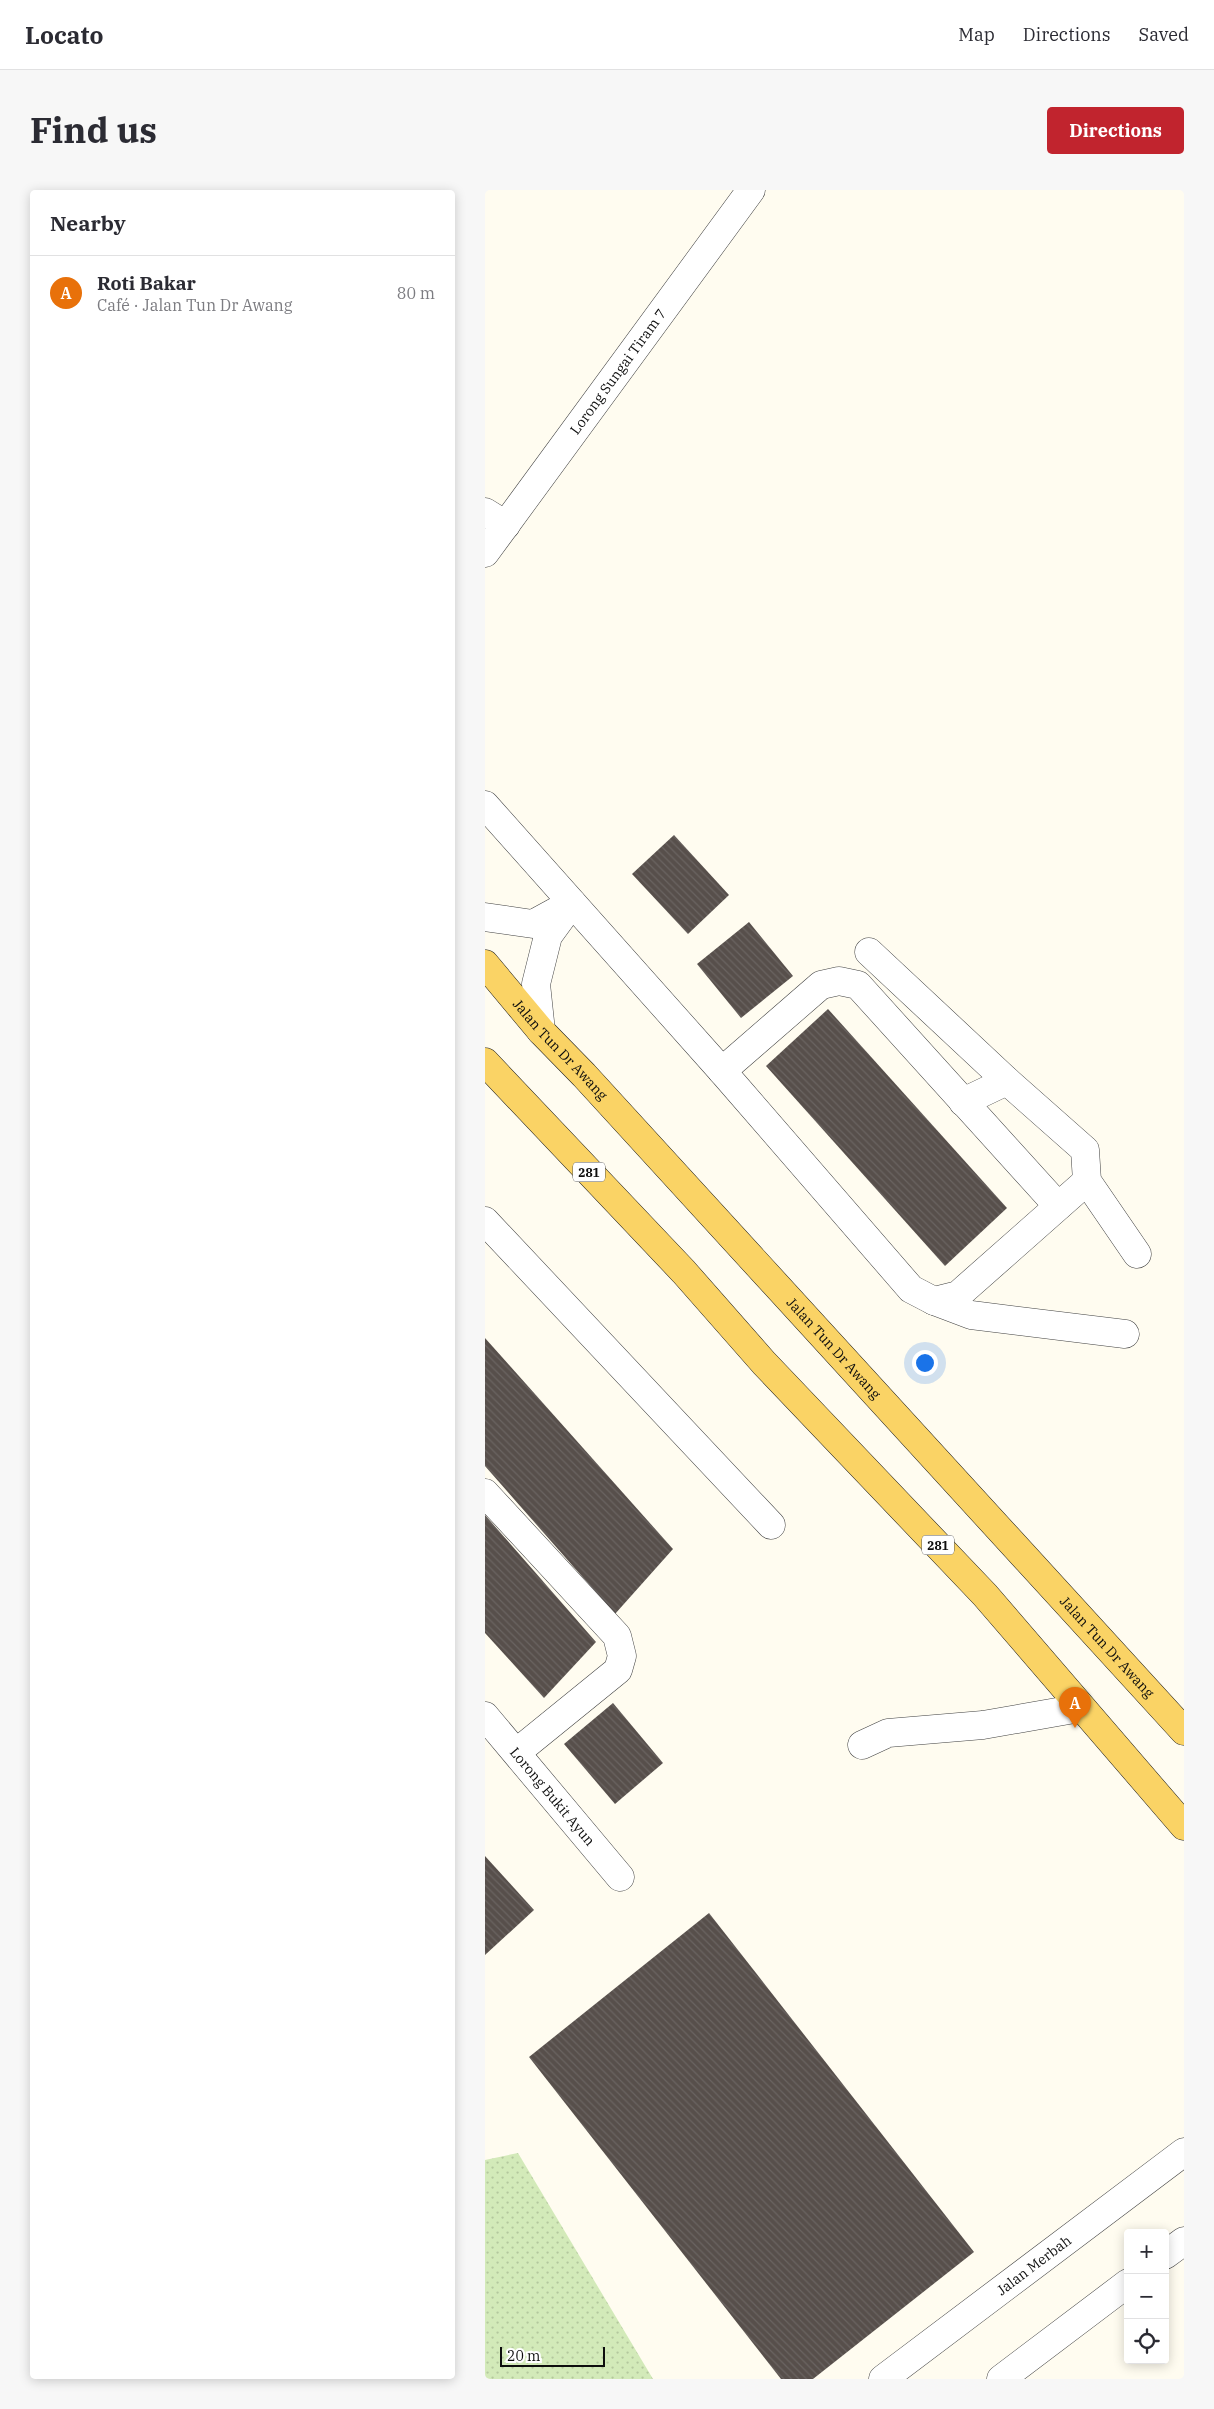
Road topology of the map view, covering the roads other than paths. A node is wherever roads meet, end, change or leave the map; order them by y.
1 (751, 190) edge
2 (495, 519) edge
3 (485, 553) edge
4 (485, 805) edge
5 (572, 903) junction
6 (485, 917) edge
7 (869, 952) dead end
8 (485, 964) edge
9 (541, 1031) junction
10 (488, 1067) edge
11 (722, 1071) junction
12 (1007, 1082) junction
13 (963, 1102) junction
14 (1087, 1181) junction
15 (1058, 1206) junction
16 (485, 1221) edge
17 (1137, 1254) dead end
18 (934, 1301) junction
19 (1125, 1334) dead end
20 (485, 1493) edge
21 (771, 1524) dead end
22 (1080, 1708) junction
23 (485, 1716) edge
24 (1182, 1725) edge
25 (862, 1745) dead end
26 (517, 1752) junction
27 (1184, 1826) edge
28 (620, 1877) dead end
29 (1184, 2152) edge
30 (1184, 2241) edge
31 (1169, 2252) edge
32 (1124, 2286) edge
33 (883, 2379) edge
34 (1001, 2379) edge

1 - 2 street, Lorong Sungai Tiram 7
2 - 3 street, Lorong Sungai Tiram 7
4 - 5 street
5 - 6 street
5 - 9 street
5 - 11 street
7 - 12 street
8 - 9 main road, Jalan Tun Dr Awang
9 - 24 main road, Jalan Tun Dr Awang
10 - 22 main road, 281
11 - 13 street
11 - 18 street
12 - 13 street
12 - 14 street
13 - 15 street
14 - 15 street
14 - 17 street
15 - 18 street
16 - 21 street
18 - 19 street
20 - 26 street
22 - 25 street
22 - 27 main road, 281
23 - 26 street, Lorong Bukit Ayun
26 - 28 street, Lorong Bukit Ayun
29 - 33 street, Jalan Merbah
30 - 31 street
32 - 34 street

